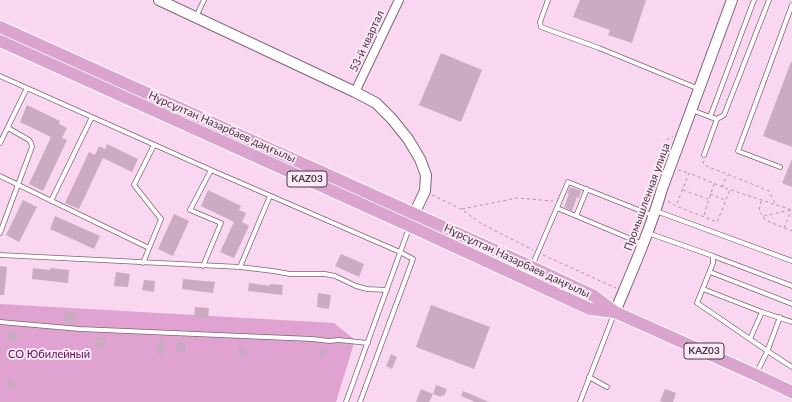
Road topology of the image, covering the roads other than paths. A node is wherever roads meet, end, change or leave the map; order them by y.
1 (159, 0) edge
2 (204, 0) edge
3 (399, 0) edge
4 (548, 0) edge
5 (732, 0) edge
6 (754, 0) edge
7 (769, 0) edge
8 (792, 5) edge
9 (196, 18) junction
10 (0, 27) edge
11 (0, 41) edge
12 (0, 76) edge
13 (28, 88) junction
14 (699, 89) junction
15 (355, 92) junction
16 (692, 110) junction
17 (710, 117) junction
18 (92, 118) junction
19 (717, 119) junction
20 (8, 128) junction
21 (1, 141) edge
22 (154, 145) junction
23 (704, 155) road end
24 (780, 167) dead end
25 (211, 170) junction
26 (0, 176) edge
27 (18, 185) junction
28 (587, 189) junction
29 (270, 196) junction
30 (51, 201) junction
31 (557, 208) junction
32 (414, 214) junction
33 (655, 214) junction
34 (576, 216) junction
35 (410, 226) junction
36 (1, 228) edge
37 (0, 233) edge
38 (648, 233) junction
39 (643, 244) junction
40 (149, 248) junction
41 (400, 252) junction
42 (0, 255) edge
43 (713, 256) junction
44 (792, 261) edge
45 (143, 263) junction
46 (203, 266) junction
47 (240, 267) junction
48 (532, 267) junction
49 (710, 272) junction
50 (792, 286) edge
51 (703, 289) junction
52 (387, 290) junction
53 (792, 304) edge
54 (615, 312) junction
55 (762, 312) junction
56 (780, 317) junction
57 (0, 322) edge
58 (792, 322) edge
59 (750, 339) junction
60 (368, 343) junction
61 (767, 352) junction
62 (792, 368) edge
63 (756, 375) junction
64 (589, 377) junction
65 (607, 387) dead end
66 (792, 392) edge
67 (346, 402) edge
68 (360, 402) edge
69 (580, 402) edge

1 - 9 street
2 - 9 lane
3 - 15 street, 53-й квартал
4 - 14 lane
5 - 14 street, Промышленная улица
6 - 17 lane
7 - 19 lane
8 - 24 lane
9 - 15 street
10 - 32 main road, Нұрсұлтан Назарбаев даңғылы / KАZ03
11 - 35 main road, Нұрсұлтан Назарбаев даңғылы / KАZ03
12 - 13 lane
13 - 18 lane
13 - 20 lane
14 - 16 street, Промышленная улица
15 - 32 street
16 - 17 lane
16 - 33 street, Промышленная улица
17 - 19 lane
18 - 22 lane
18 - 30 lane
19 - 23 lane
20 - 21 lane
20 - 27 lane
22 - 25 lane
22 - 40 lane
25 - 29 lane
25 - 46 lane
26 - 27 lane
27 - 30 lane
27 - 36 lane
28 - 31 lane
28 - 33 lane
28 - 34 lane
29 - 41 lane
29 - 47 lane
30 - 40 lane
31 - 34 lane
31 - 48 lane
32 - 35 main road
32 - 48 main road, Нұрсұлтан Назарбаев даңғылы / KАZ03
33 - 38 street, Промышленная улица
33 - 44 lane
34 - 39 lane
35 - 41 lane
35 - 54 main road, Нұрсұлтан Назарбаев даңғылы / KАZ03
36 - 37 lane
38 - 39 street, Промышленная улица
38 - 43 lane
39 - 54 street, Промышленная улица
40 - 45 lane
41 - 52 lane
41 - 68 lane
42 - 45 lane
43 - 49 lane
43 - 50 lane
45 - 46 lane
46 - 47 lane
47 - 52 lane
48 - 54 main road, Нұрсұлтан Назарбаев даңғылы / KАZ03
49 - 51 lane
49 - 53 lane
51 - 55 lane
51 - 59 lane
52 - 60 lane
54 - 63 main road, Нұрсұлтан Назарбаев даңғылы / KАZ03
54 - 64 lane
55 - 56 lane
55 - 59 lane
56 - 58 lane
56 - 61 lane
57 - 60 lane
59 - 61 lane
60 - 67 lane
61 - 62 lane
61 - 63 lane
63 - 66 main road, Нұрсұлтан Назарбаев даңғылы / KАZ03
64 - 65 lane
64 - 69 lane

